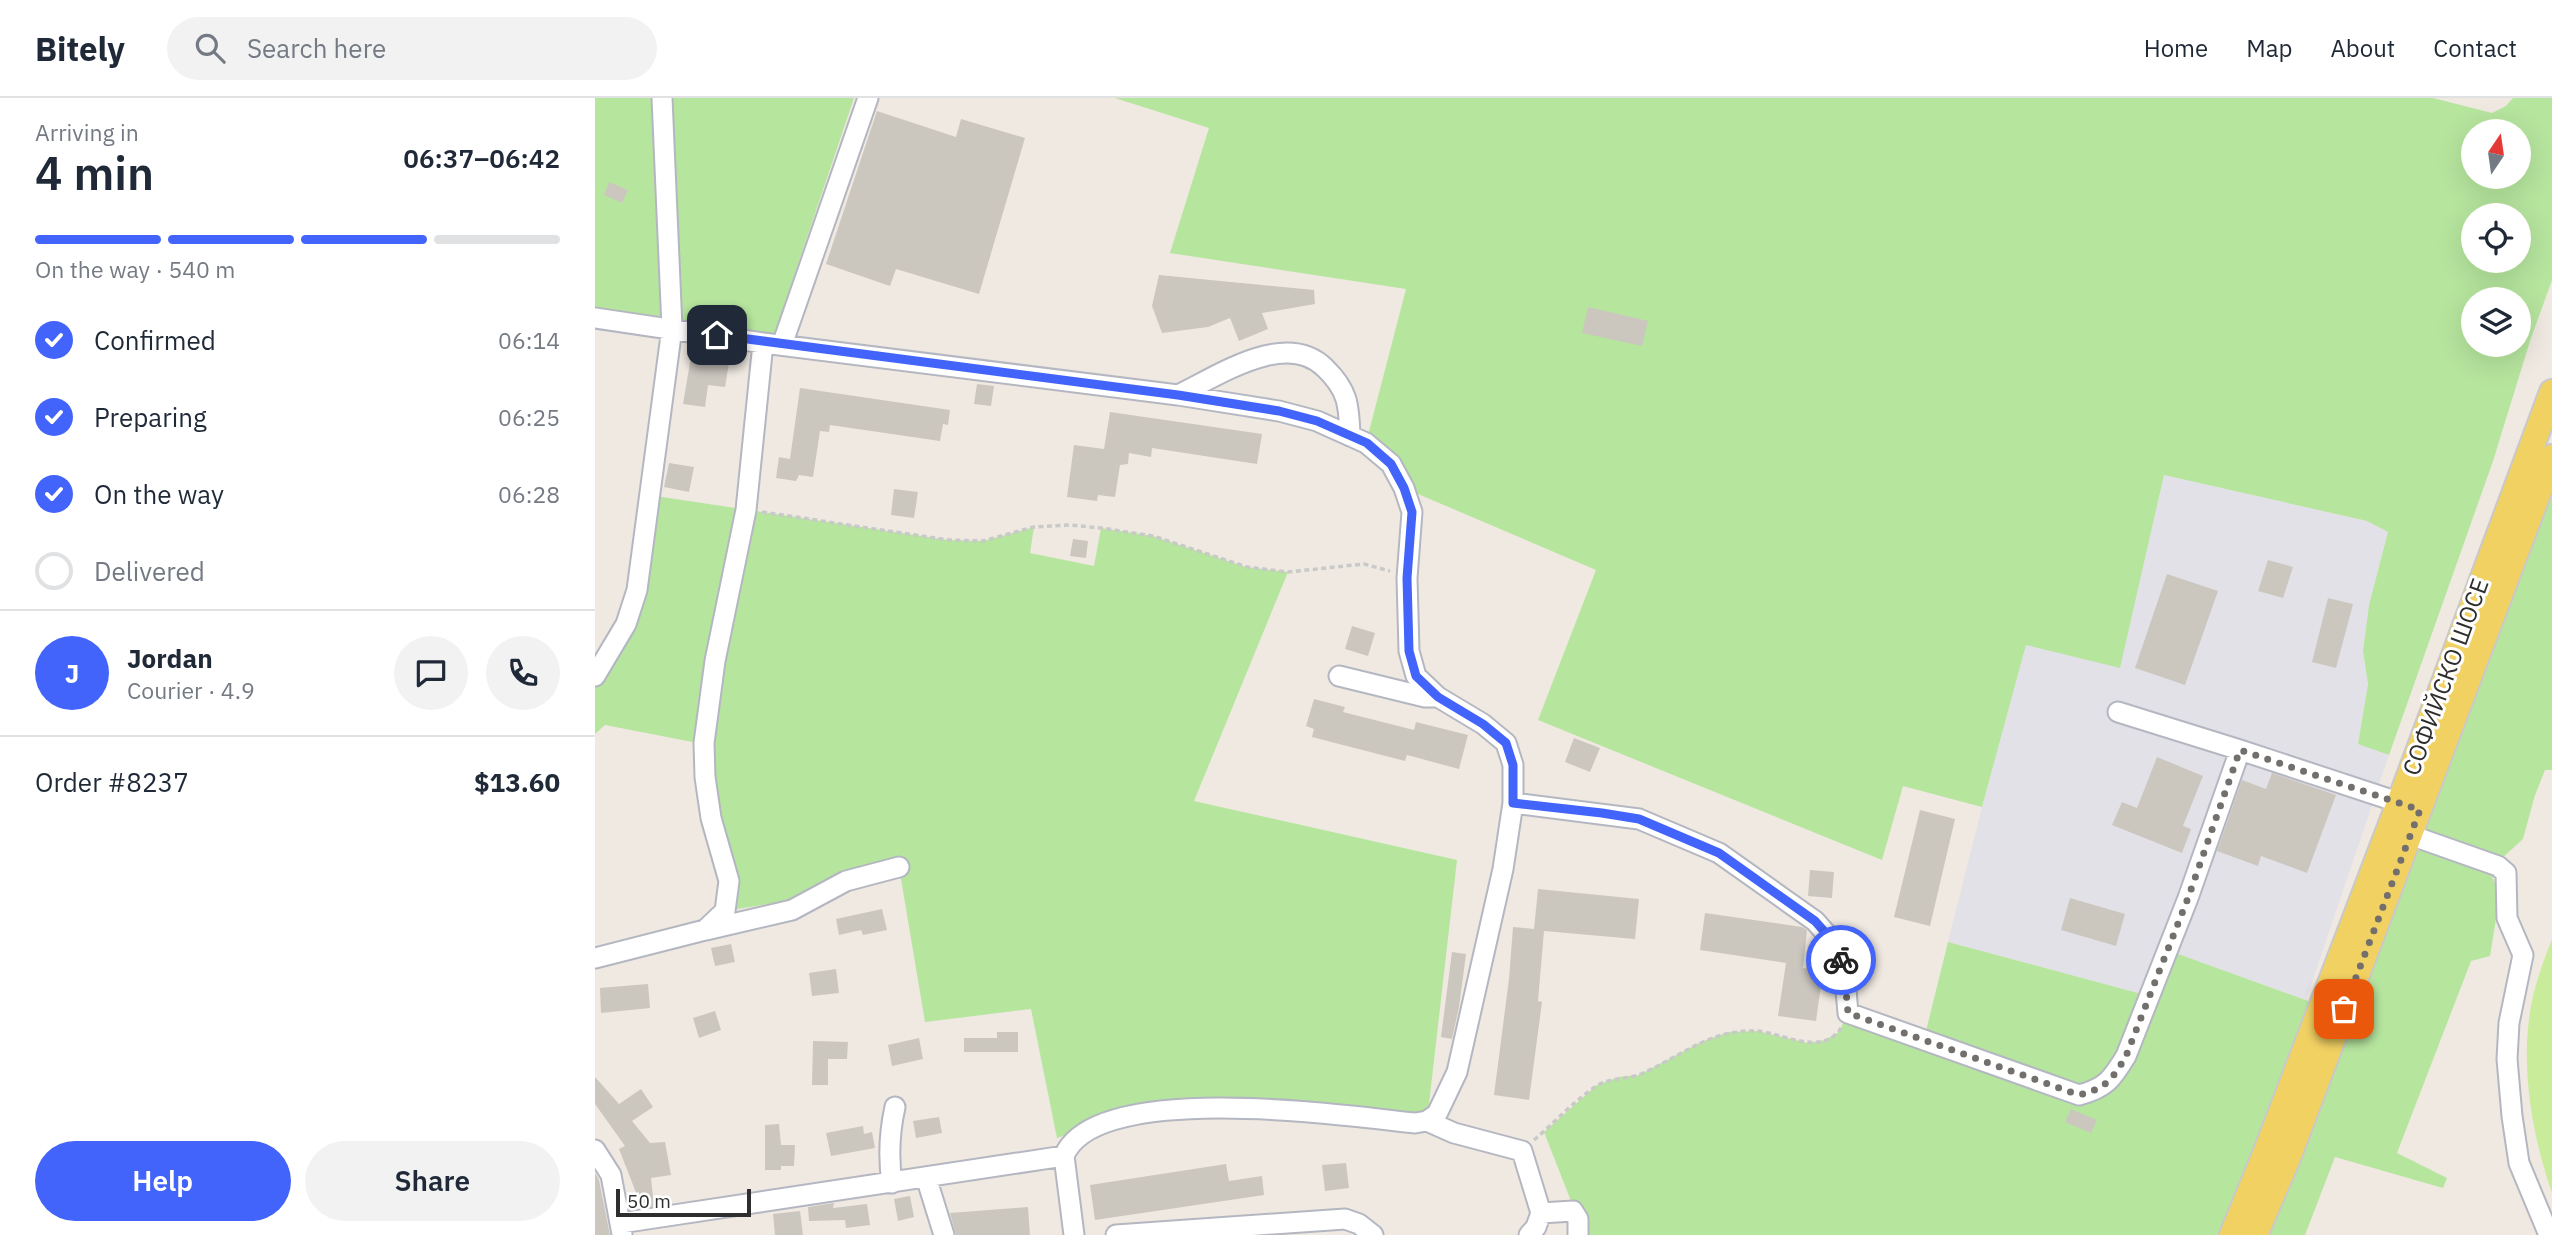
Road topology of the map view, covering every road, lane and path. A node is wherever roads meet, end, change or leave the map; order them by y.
1 (662, 98) edge
2 (868, 98) edge
3 (595, 318) edge
4 (672, 328) junction
5 (772, 344) junction
6 (2552, 392) edge
7 (1178, 395) junction
8 (1350, 436) junction
9 (2552, 457) edge
10 (746, 510) junction
11 (1407, 578) junction
12 (595, 676) edge
13 (1339, 676) dead end
14 (1438, 697) junction
15 (2118, 712) dead end
16 (2240, 750) junction
17 (1513, 803) junction
18 (2410, 806) junction
19 (2410, 835) junction
20 (899, 867) dead end
21 (705, 930) junction
22 (595, 958) edge
23 (1848, 1013) junction
24 (895, 1107) dead end
25 (1427, 1121) junction
26 (595, 1150) edge
27 (1522, 1151) junction
28 (1064, 1156) junction
29 (926, 1177) junction
30 (892, 1183) junction
31 (1541, 1213) junction
32 (621, 1229) edge
33 (944, 1235) edge
34 (1074, 1235) edge
35 (1116, 1235) edge
36 (1373, 1235) edge
37 (1529, 1235) edge
38 (1579, 1235) edge
39 (2232, 1235) edge
40 (2255, 1235) edge
41 (2549, 1235) edge

1 - 4 street
2 - 5 street
3 - 4 street
4 - 5 street
4 - 12 street
5 - 7 street
5 - 10 street
6 - 18 main road, СОФИЙСКО ШОСЕ
7 - 8 street
7 - 8 street
8 - 11 street
9 - 18 main road, СОФИЙСКО ШОСЕ
10 - 11 path
10 - 21 street
11 - 14 street
13 - 14 street
14 - 17 street
15 - 16 street
16 - 18 street
16 - 23 street
17 - 23 street
17 - 25 street
18 - 19 main road, СОФИЙСКО ШОСЕ
18 - 39 main road, СОФИЙСКО ШОСЕ
19 - 40 main road, СОФИЙСКО ШОСЕ
19 - 41 street
20 - 21 street
21 - 22 street
23 - 27 path
24 - 30 street
25 - 27 street
25 - 28 street
26 - 32 street
27 - 31 street
28 - 29 street
28 - 34 street
29 - 30 street
29 - 33 street
30 - 32 street
31 - 37 street
31 - 38 street
35 - 36 street

